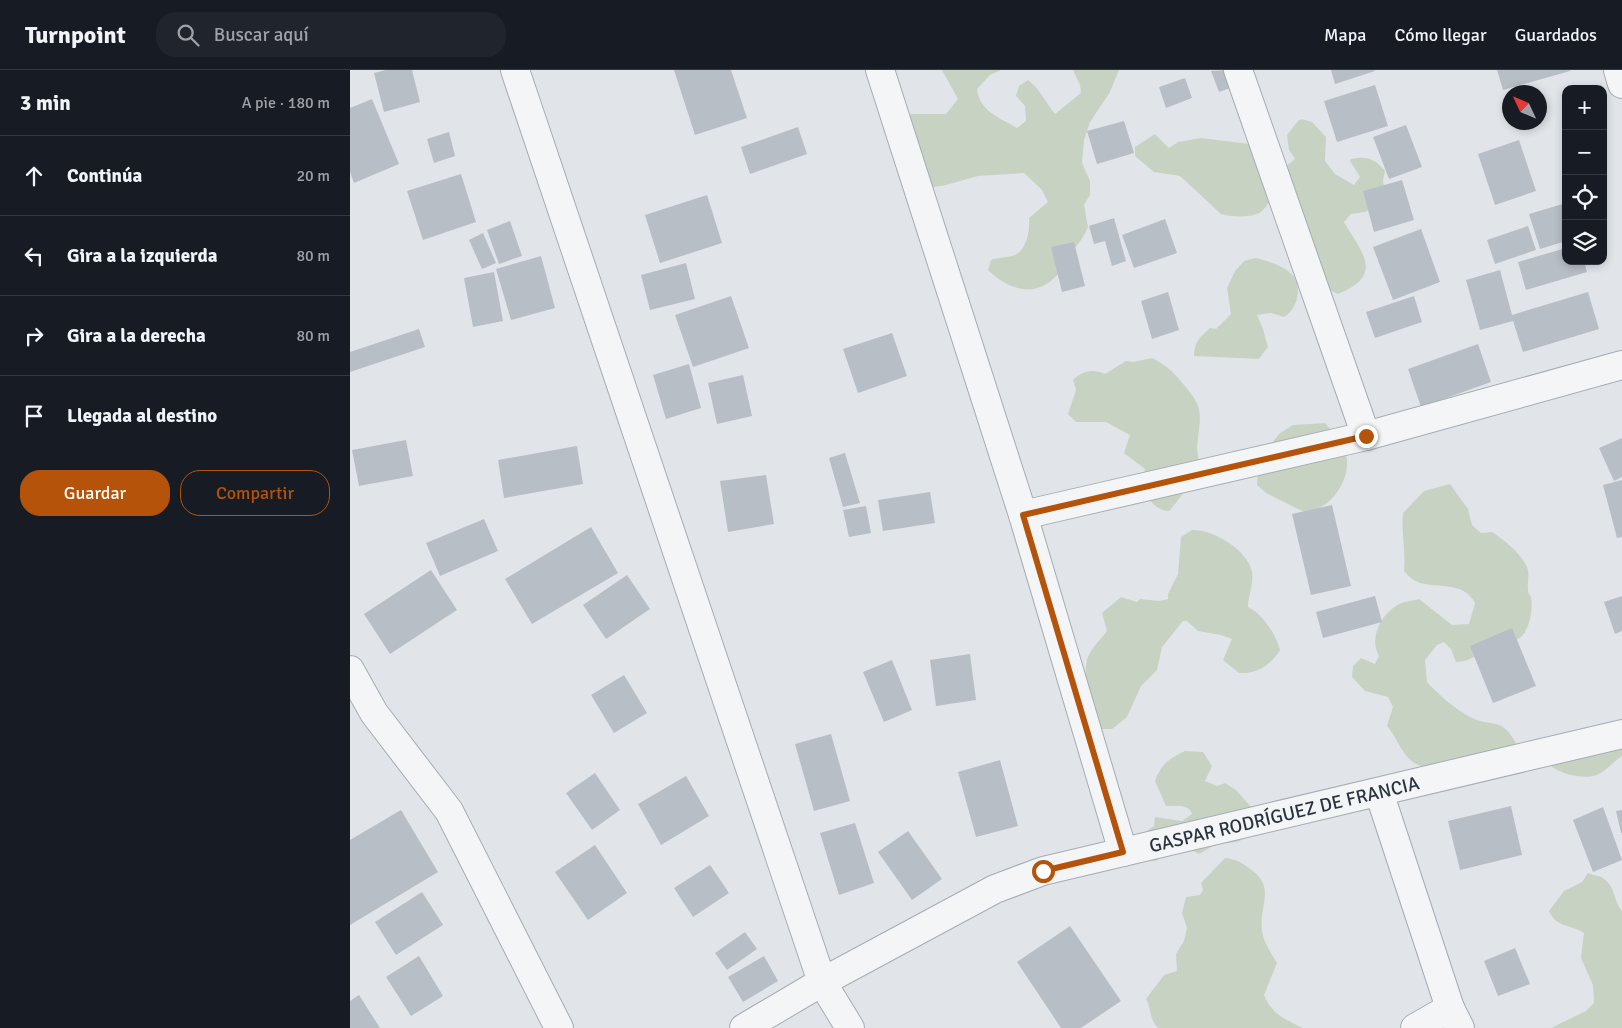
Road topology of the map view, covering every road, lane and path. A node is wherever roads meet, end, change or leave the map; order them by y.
1 (515, 70) edge
2 (880, 70) edge
3 (1238, 70) edge
4 (1618, 70) edge
5 (1622, 84) edge
6 (1622, 365) edge
7 (1366, 436) junction
8 (1023, 515) junction
9 (350, 670) edge
10 (1622, 734) edge
11 (1379, 792) junction
12 (1123, 852) junction
13 (822, 982) junction
14 (1455, 1018) edge
15 (559, 1028) edge
16 (744, 1028) edge
17 (850, 1028) edge
18 (1415, 1028) edge

1 - 13 street
2 - 8 street
3 - 7 street
4 - 5 street
6 - 7 street
7 - 8 street
8 - 12 street
9 - 15 street
10 - 11 street, GASPAR RODRÍGUEZ DE FRANCIA
11 - 12 street, GASPAR RODRÍGUEZ DE FRANCIA
11 - 14 street
12 - 13 street, GASPAR RODRÍGUEZ DE FRANCIA
13 - 16 street, GASPAR RODRÍGUEZ DE FRANCIA
13 - 17 street
14 - 18 street

